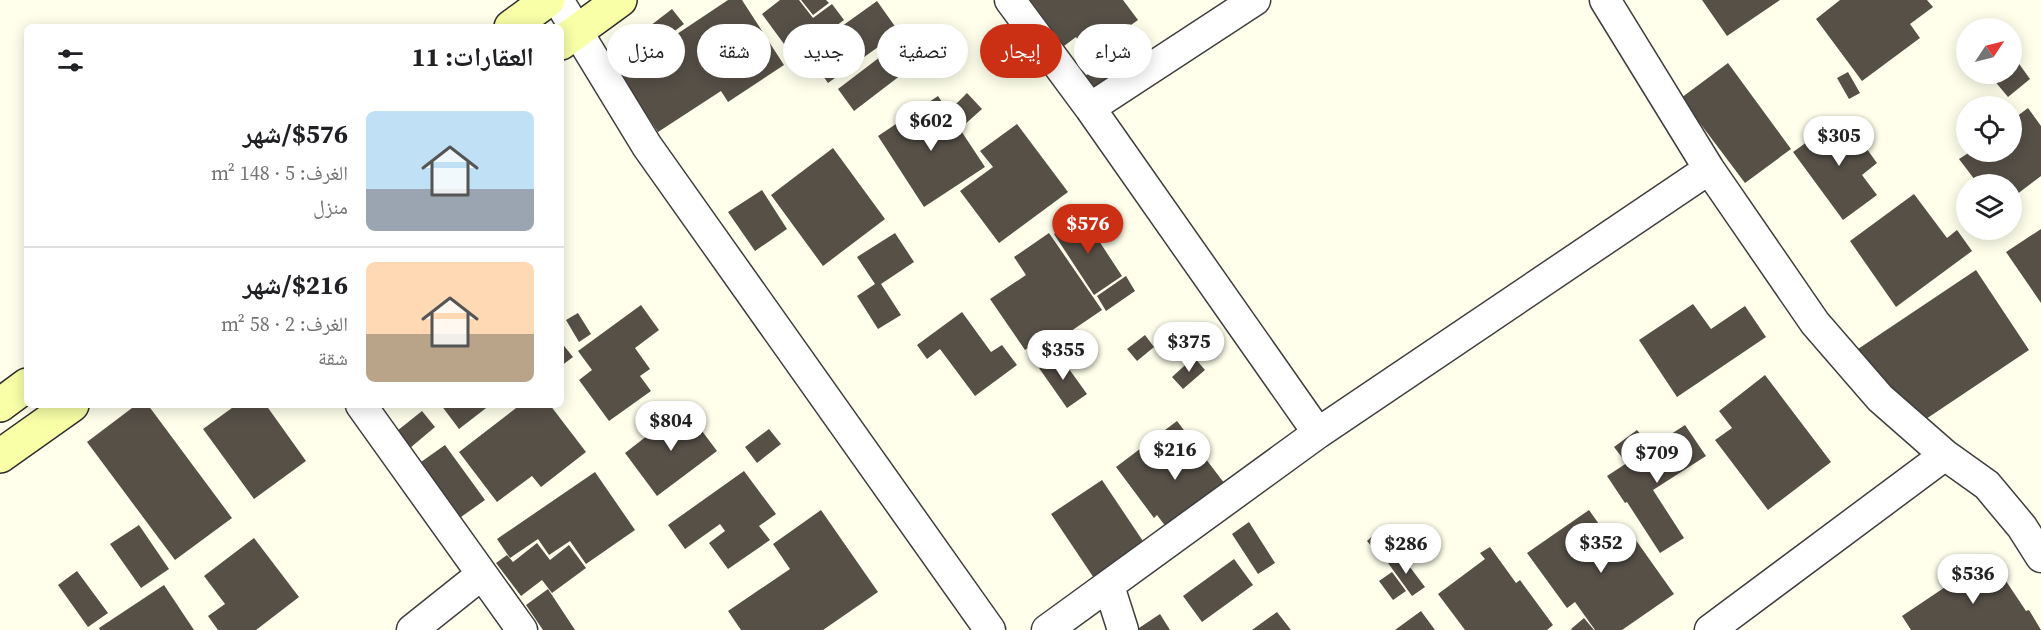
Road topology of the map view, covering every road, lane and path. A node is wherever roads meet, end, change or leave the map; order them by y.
1 (548, 0) edge
2 (558, 0) edge
3 (620, 0) edge
4 (1010, 0) edge
5 (1255, 0) edge
6 (1605, 0) edge
7 (515, 24) edge
8 (569, 37) edge
9 (1090, 108) junction
10 (1709, 169) junction
11 (24, 387) edge
12 (0, 405) edge
13 (68, 408) edge
14 (363, 408) edge
15 (1318, 434) junction
16 (1945, 455) junction
17 (0, 456) edge
18 (2041, 557) edge
19 (481, 574) junction
20 (1109, 586) junction
21 (412, 630) edge
22 (522, 630) edge
23 (990, 630) edge
24 (1047, 630) edge
25 (1123, 630) edge
26 (1710, 630) edge

1 - 7 main road
2 - 8 street
3 - 8 main road
4 - 9 street
5 - 9 street
6 - 10 street
8 - 23 street
9 - 15 street
10 - 15 street
10 - 16 street
11 - 12 main road
13 - 17 main road
14 - 19 street
15 - 20 street
16 - 18 street
16 - 26 street
19 - 21 street
19 - 22 street
20 - 24 street
20 - 25 street

